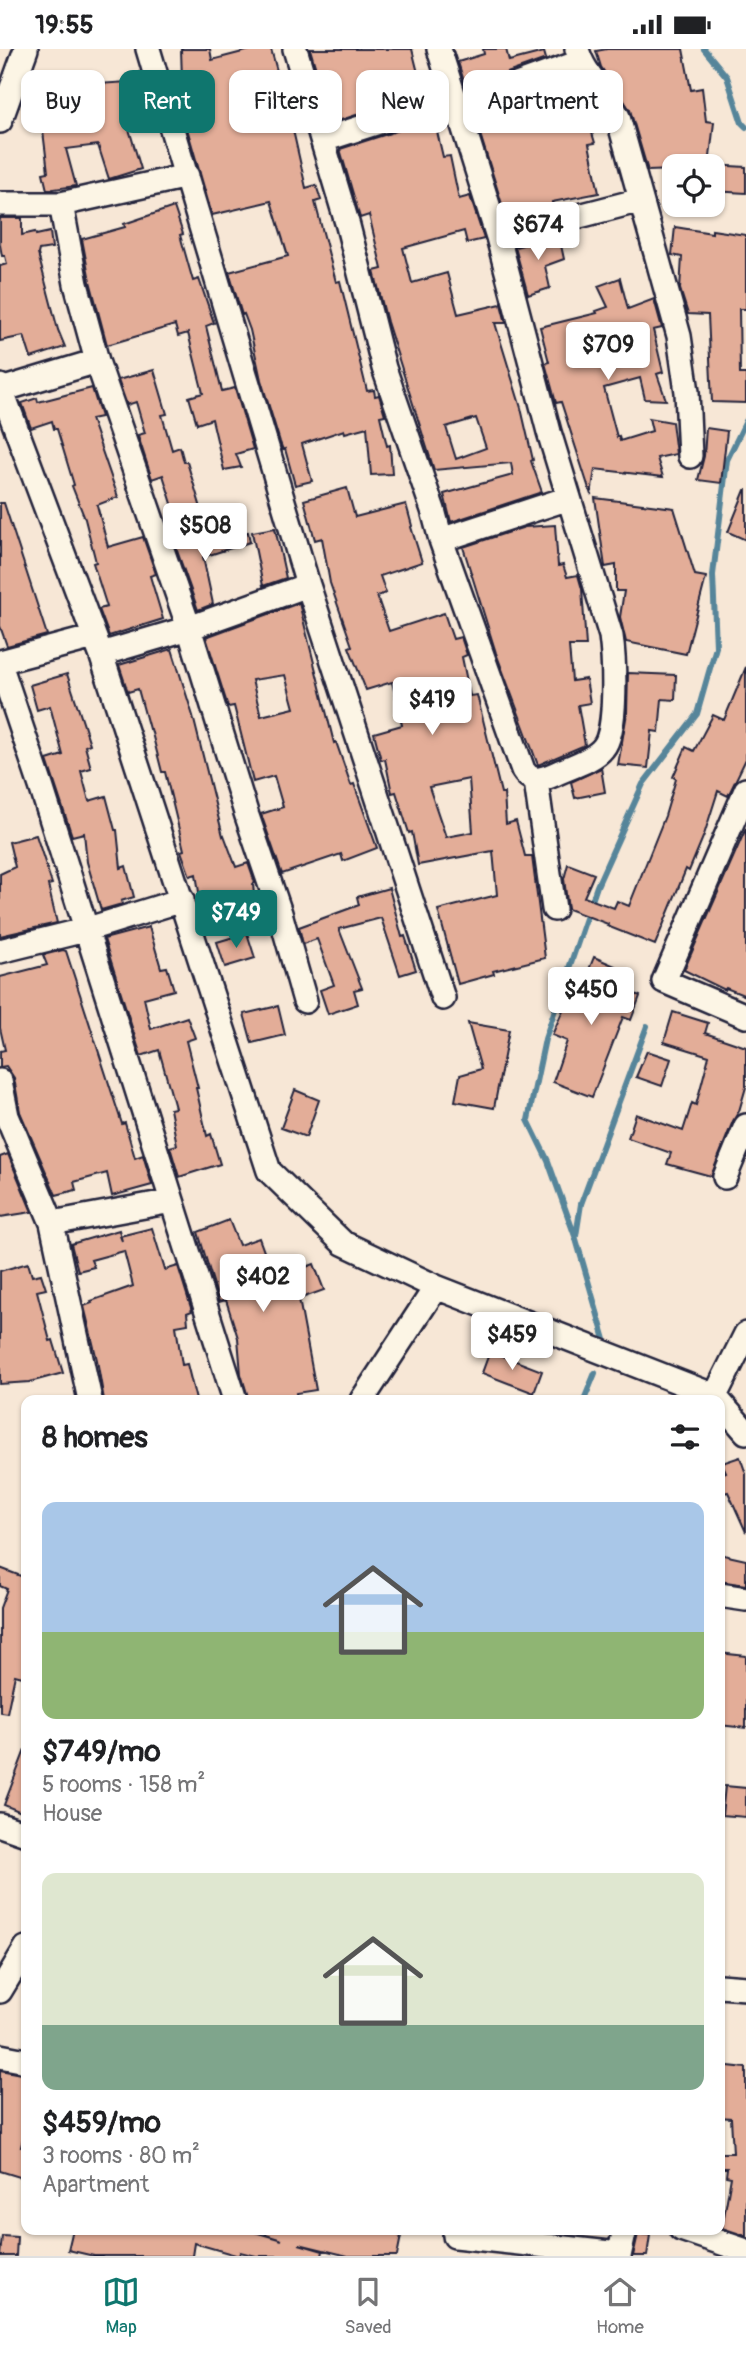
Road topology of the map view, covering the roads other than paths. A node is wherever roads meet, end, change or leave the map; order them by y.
1 (26, 49) edge
2 (148, 49) edge
3 (295, 49) edge
4 (439, 49) edge
5 (579, 55) edge
6 (7, 78) edge
7 (455, 102) junction
8 (0, 121) edge
9 (323, 140) junction
10 (187, 176) junction
11 (641, 200) junction
12 (0, 204) edge
13 (61, 204) junction
14 (498, 237) junction
15 (97, 361) junction
16 (1, 388) edge
17 (690, 456) dead end
18 (569, 498) junction
19 (441, 540) junction
20 (308, 585) junction
21 (189, 628) junction
22 (98, 645) junction
23 (0, 663) edge
24 (536, 781) junction
25 (746, 790) edge
26 (182, 900) junction
27 (554, 908) dead end
28 (85, 930) junction
29 (0, 951) edge
30 (443, 997) dead end
31 (305, 1001) dead end
32 (746, 1016) edge
33 (0, 1081) edge
34 (746, 1126) edge
35 (725, 1177) dead end
36 (172, 1201) junction
37 (52, 1223) junction
38 (436, 1287) junction
39 (746, 1334) edge
40 (737, 1373) edge
41 (89, 1395) edge
42 (233, 1395) edge
43 (365, 1395) edge
44 (707, 1395) edge
45 (720, 1395) edge
46 (725, 1408) edge
47 (746, 1432) edge
48 (725, 1596) edge
49 (746, 1599) edge
50 (0, 1825) edge
51 (21, 1832) edge
52 (21, 1956) edge
53 (725, 1986) edge
54 (746, 1988) edge
55 (0, 1991) edge
56 (0, 2056) edge
57 (21, 2060) edge
58 (624, 2235) edge
59 (698, 2235) edge
60 (455, 2236) dead end
61 (746, 2252) edge
62 (619, 2255) edge

1 - 6 street
2 - 10 street
3 - 9 street
4 - 7 street
5 - 7 street
5 - 11 street
6 - 8 street
7 - 9 street
7 - 14 street
9 - 19 street
10 - 13 street
10 - 20 street
11 - 14 street
11 - 17 street
12 - 13 street
13 - 15 street
14 - 18 street
15 - 16 street
15 - 21 street
16 - 22 street
18 - 19 street
18 - 24 street
19 - 24 street
20 - 21 street
20 - 30 street
21 - 22 street
21 - 31 street
22 - 23 street
22 - 26 street
23 - 28 street
24 - 27 street
25 - 32 street
26 - 28 street
26 - 38 street
28 - 29 street
28 - 36 street
33 - 37 street
34 - 35 street
36 - 37 street
36 - 42 street
37 - 41 street
38 - 43 street
38 - 44 street
39 - 40 street
40 - 45 street
46 - 47 street
48 - 49 street
50 - 51 street
52 - 55 street
53 - 54 street
56 - 57 street
58 - 62 street
59 - 61 street
60 - 62 street

